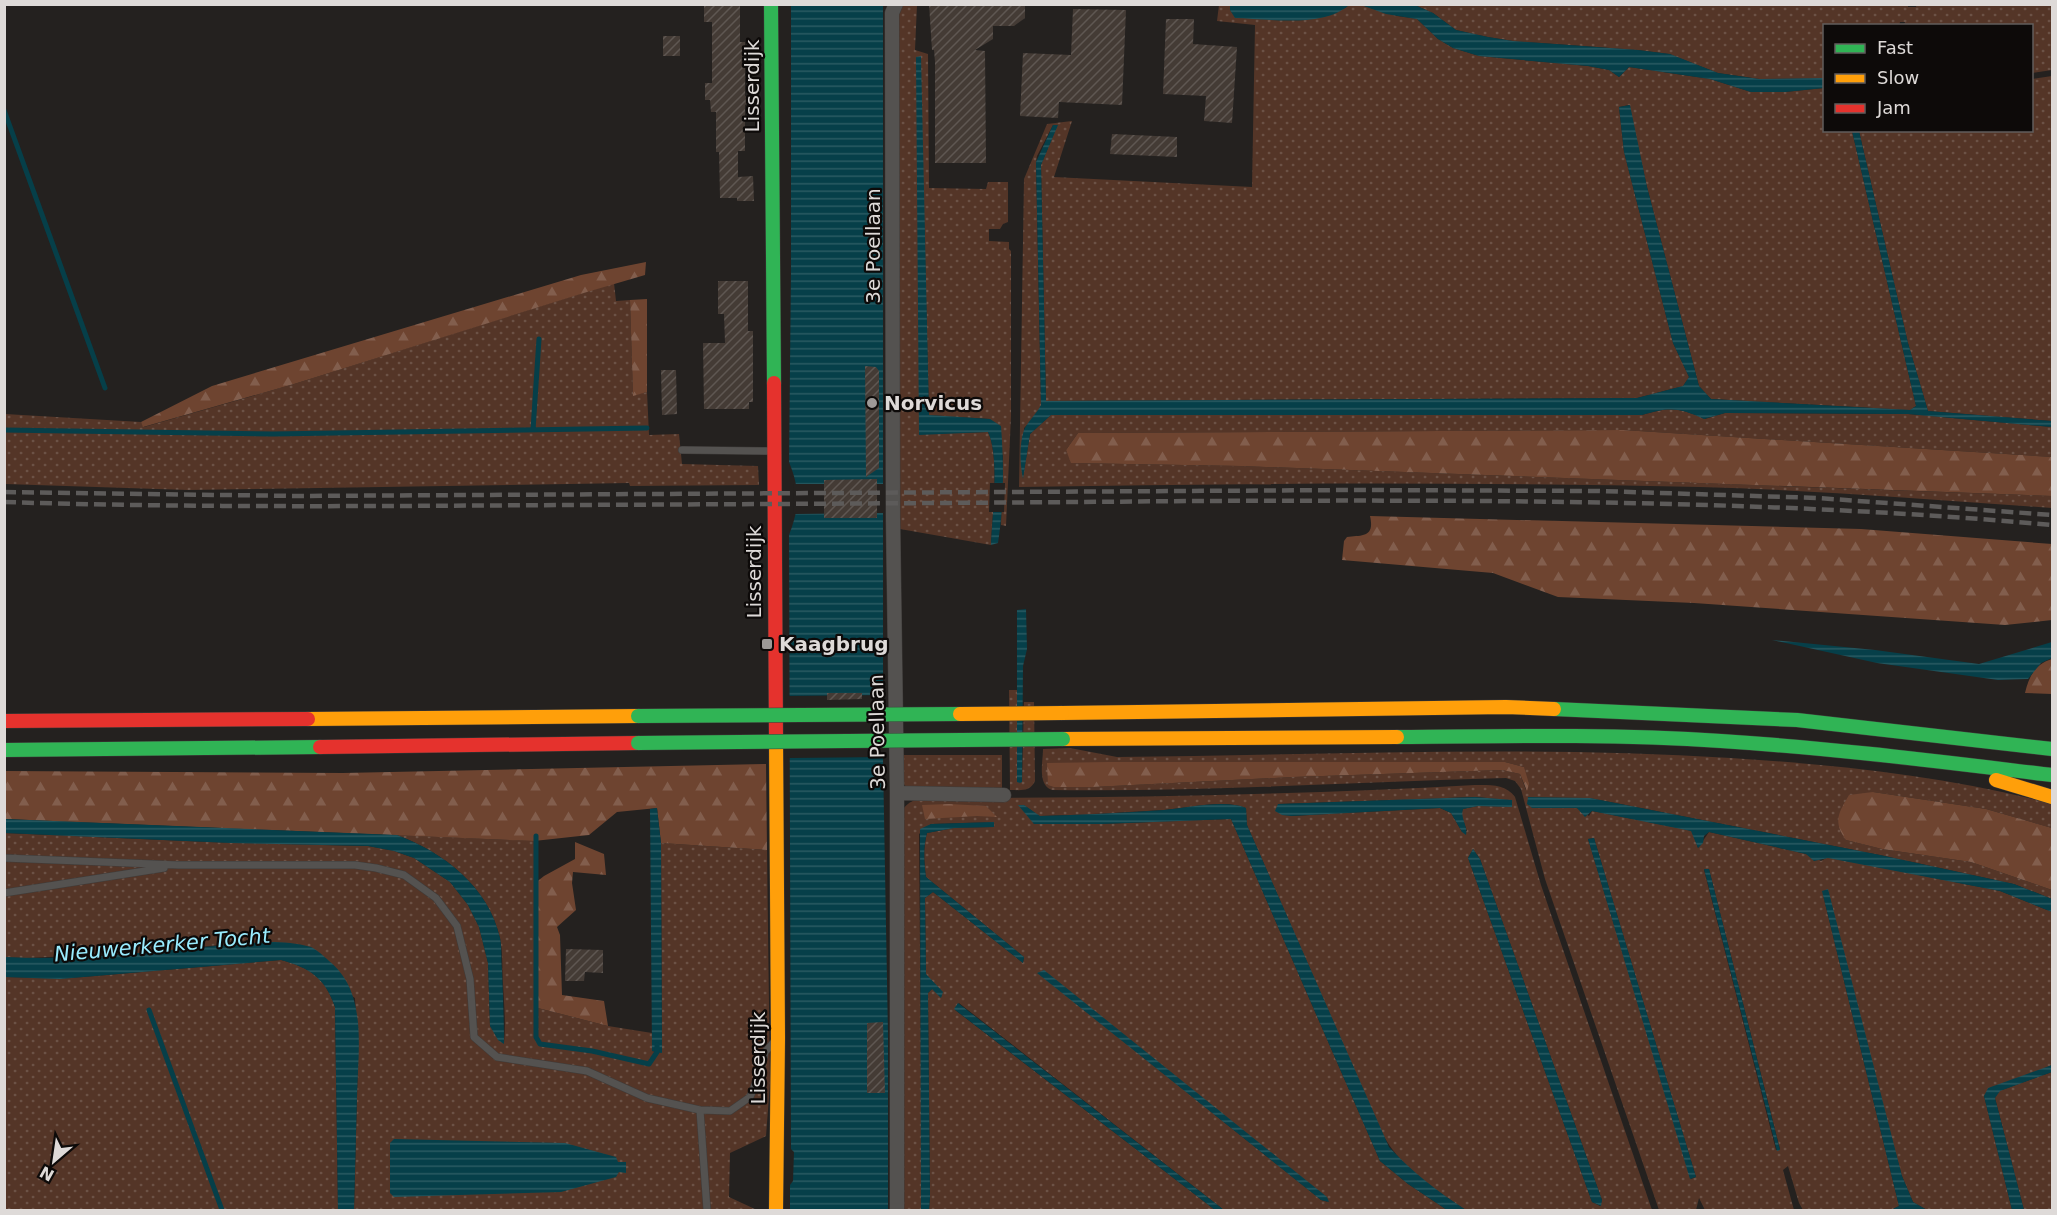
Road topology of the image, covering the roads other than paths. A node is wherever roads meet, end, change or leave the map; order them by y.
1 (771, 4) edge
2 (896, 4) edge
3 (682, 450) dead end
4 (774, 451) junction
5 (4, 721) edge
6 (2052, 737) edge
7 (1983, 740) junction
8 (2052, 749) edge
9 (4, 750) edge
10 (1930, 760) junction
11 (2052, 775) edge
12 (897, 793) junction
13 (1004, 795) dead end
14 (2052, 797) edge
15 (4, 858) edge
16 (178, 865) junction
17 (4, 893) edge
18 (778, 1038) junction
19 (700, 1110) junction
20 (707, 1210) edge
21 (776, 1210) edge
22 (897, 1210) edge

1 - 4 main road, Lisserdijk
2 - 12 street, 3e Poellaan
3 - 4 lane
4 - 18 main road, Lisserdijk
5 - 7 main road, bridge
6 - 7 main road
7 - 8 main road
9 - 10 main road, bridge
10 - 11 main road
10 - 14 main road
12 - 13 street
12 - 22 street, 3e Poellaan
15 - 16 lane
16 - 17 lane
16 - 19 lane
18 - 19 lane
18 - 21 main road, Lisserdijk
19 - 20 lane

